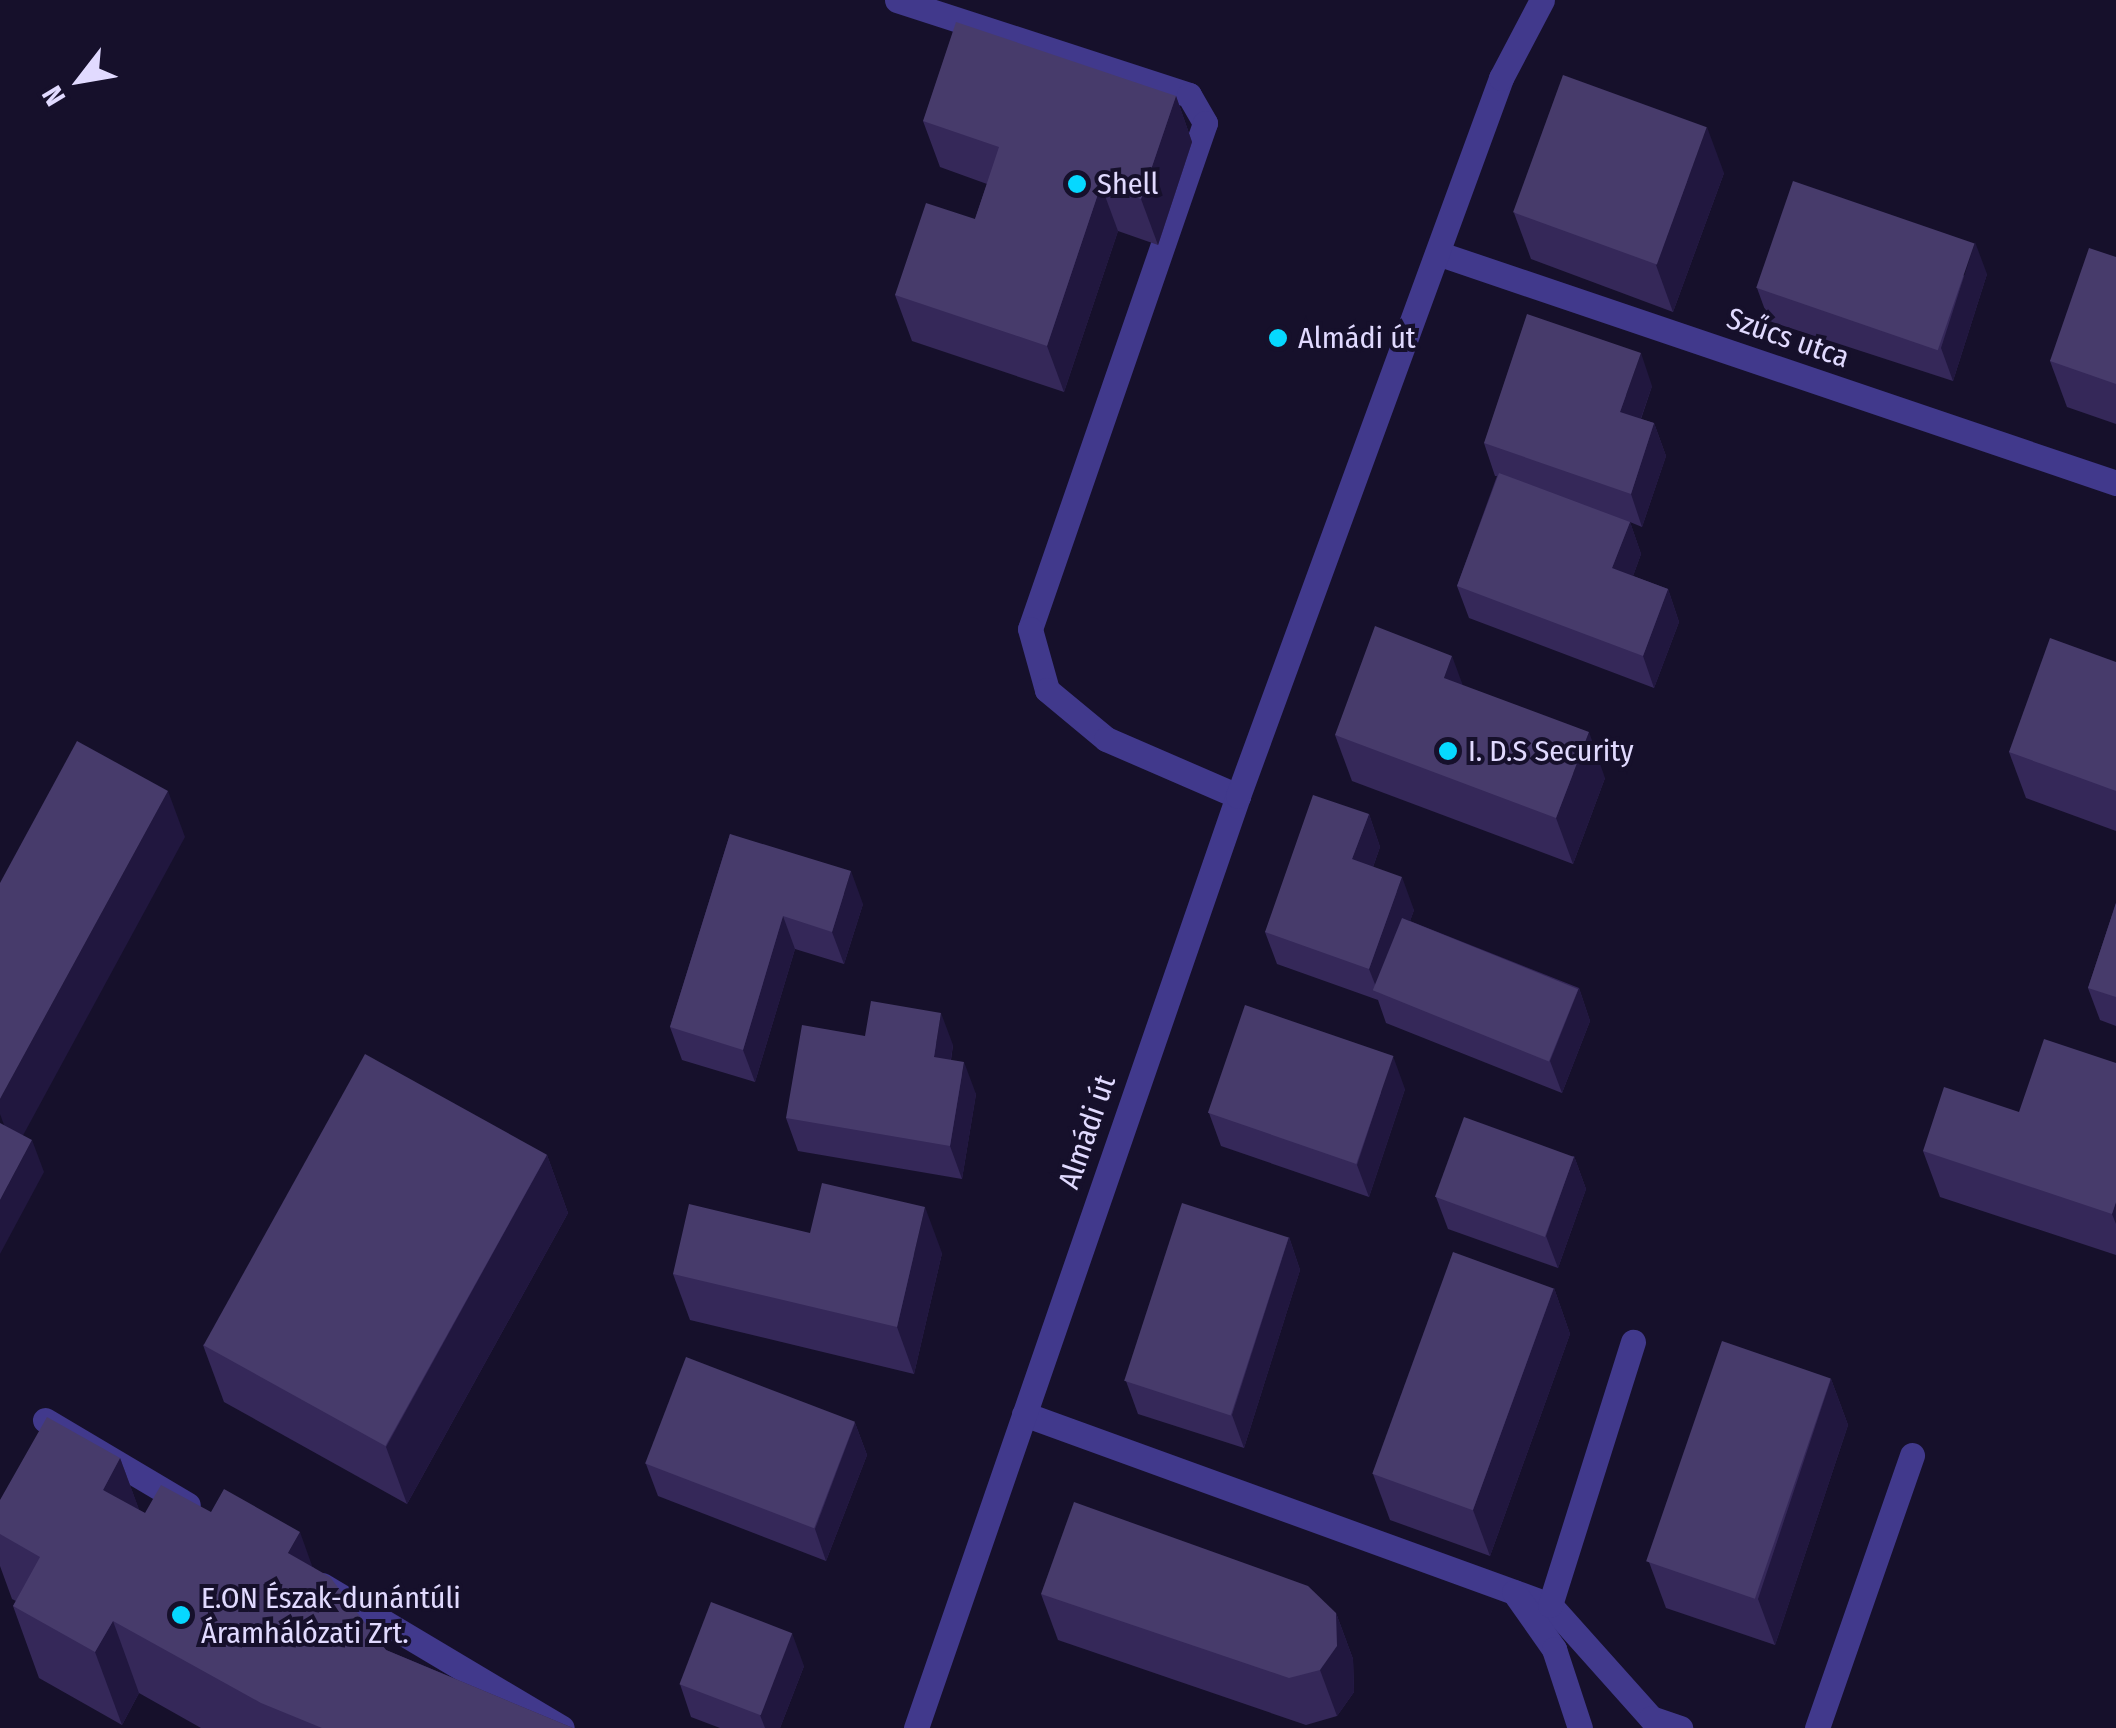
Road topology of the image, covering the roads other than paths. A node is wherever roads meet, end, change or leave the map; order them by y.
1 (897, 0) edge
2 (1542, 0) edge
3 (1440, 254) junction
4 (2116, 483) edge
5 (1238, 796) junction
6 (1633, 1342) dead end
7 (1024, 1414) junction
8 (1912, 1455) dead end
9 (44, 1461) edge
10 (212, 1520) edge
11 (296, 1569) edge
12 (1514, 1592) junction
13 (1550, 1605) junction
14 (562, 1728) edge
15 (916, 1728) edge
16 (1580, 1728) edge
17 (1680, 1728) edge
18 (1818, 1728) edge

1 - 5 street
2 - 3 street, Almádi út
3 - 4 street, Szűcs utca
3 - 5 street, Almádi út
5 - 7 street, Almádi út
6 - 13 street
7 - 12 street
7 - 15 street, Almádi út
8 - 18 street
9 - 10 street
11 - 14 street
12 - 13 street
12 - 16 street
13 - 17 street

